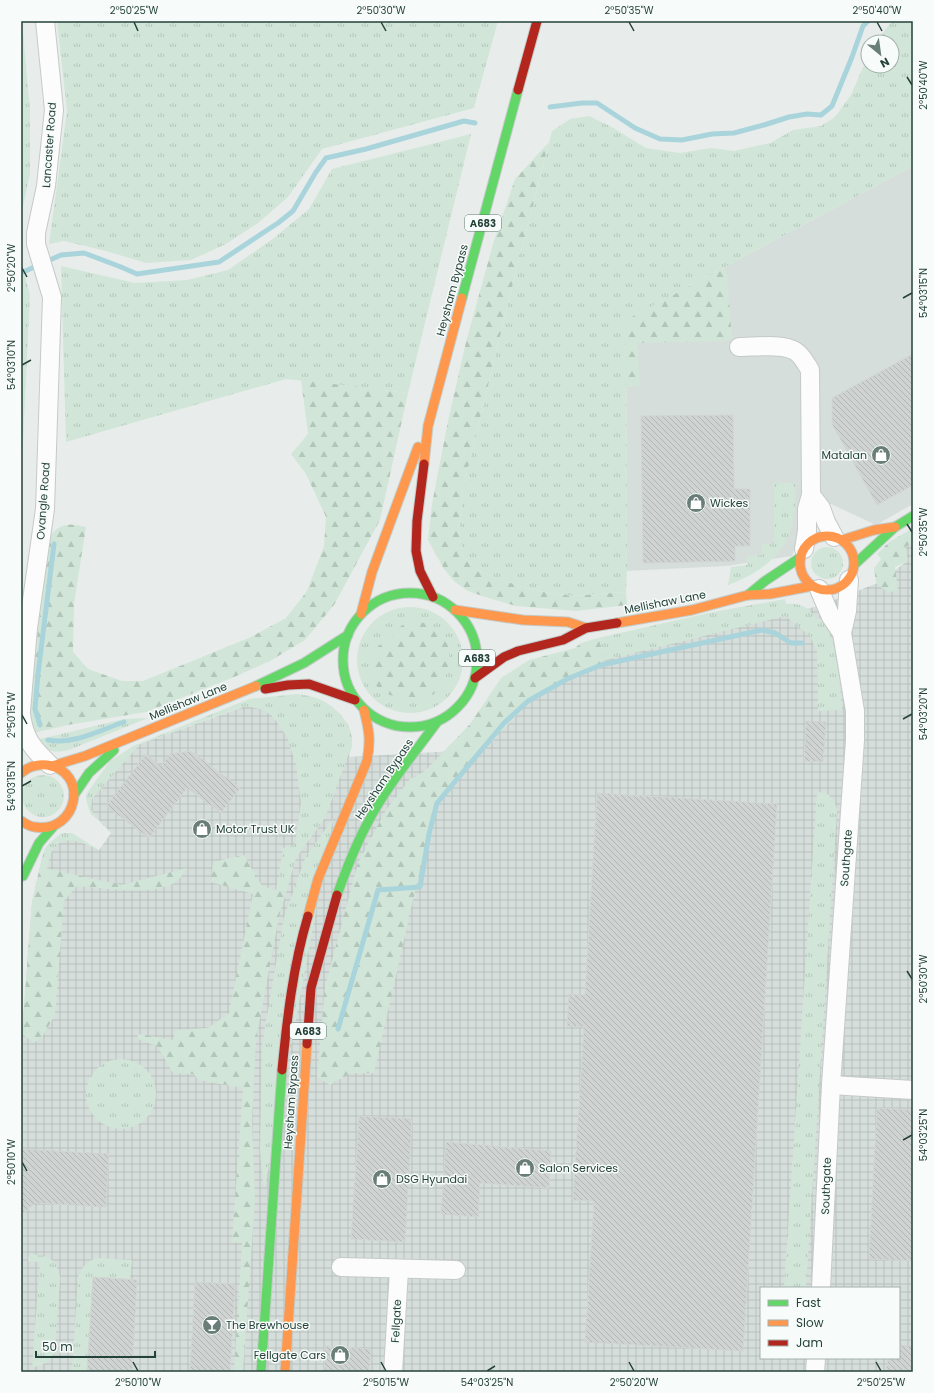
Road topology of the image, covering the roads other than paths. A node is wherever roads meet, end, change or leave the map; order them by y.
1 (44, 21) edge
2 (538, 21) edge
3 (36, 244) joint
4 (739, 347) dead end
5 (428, 426) junction
6 (811, 495) junction
7 (913, 516) edge
8 (894, 527) junction
9 (838, 538) junction
10 (802, 553) junction
11 (852, 572) junction
12 (816, 588) junction
13 (748, 595) junction
14 (433, 597) junction
15 (454, 610) junction
16 (361, 614) junction
17 (586, 628) junction
18 (842, 633) junction
19 (348, 635) junction
20 (475, 678) junction
21 (248, 690) junction
22 (356, 700) junction
23 (364, 710) junction
24 (21, 711) edge
25 (21, 714) edge
26 (437, 722) junction
27 (138, 734) junction
28 (51, 766) junction
29 (21, 773) edge
30 (74, 795) junction
31 (21, 820) edge
32 (53, 827) junction
33 (22, 855) dead end
34 (23, 876) junction
35 (21, 887) edge
36 (831, 1085) junction
37 (913, 1090) edge
38 (341, 1267) dead end
39 (399, 1270) junction
40 (456, 1270) dead end
41 (821, 1287) edge
42 (816, 1359) edge
43 (261, 1372) edge
44 (285, 1372) edge
45 (393, 1372) edge
46 (815, 1372) edge

1 - 3 street, Lancaster Road
2 - 5 main road, Heysham Bypass / A683
3 - 24 street, Ovangle Road
4 - 6 street
5 - 14 main road, Heysham Bypass / A683
5 - 16 main road, Heysham Bypass / A683
6 - 9 street
6 - 10 street
7 - 8 main road
8 - 9 main road
8 - 11 main road
9 - 10 main road
9 - 11 main road
10 - 12 main road
10 - 13 main road, Mellishaw Lane
11 - 12 main road
11 - 18 street, Southgate
12 - 13 main road, Mellishaw Lane
12 - 18 street, Southgate
13 - 17 main road, Mellishaw Lane
14 - 15 main road, A683
14 - 16 main road, A683
15 - 17 main road, Mellishaw Lane
15 - 20 main road, A683
16 - 19 main road, A683
17 - 20 main road, Mellishaw Lane
18 - 36 street, Southgate
19 - 21 main road, Mellishaw Lane
19 - 22 main road, A683
20 - 26 main road, A683
21 - 22 main road, Mellishaw Lane
21 - 27 main road, Mellishaw Lane
22 - 23 main road, A683
23 - 26 main road, A683
23 - 43 main road, Heysham Bypass / A683
25 - 28 street
26 - 44 main road, Heysham Bypass / A683
27 - 28 main road, Mellishaw Lane
27 - 30 main road, Mellishaw Lane
28 - 29 main road, Mellishaw Lane
28 - 30 main road
30 - 32 main road
31 - 32 main road
32 - 34 main road
33 - 34 main road
34 - 35 main road
36 - 37 street
36 - 41 street, Southgate
38 - 39 street
39 - 40 street
39 - 45 street, Fellgate
42 - 46 street

